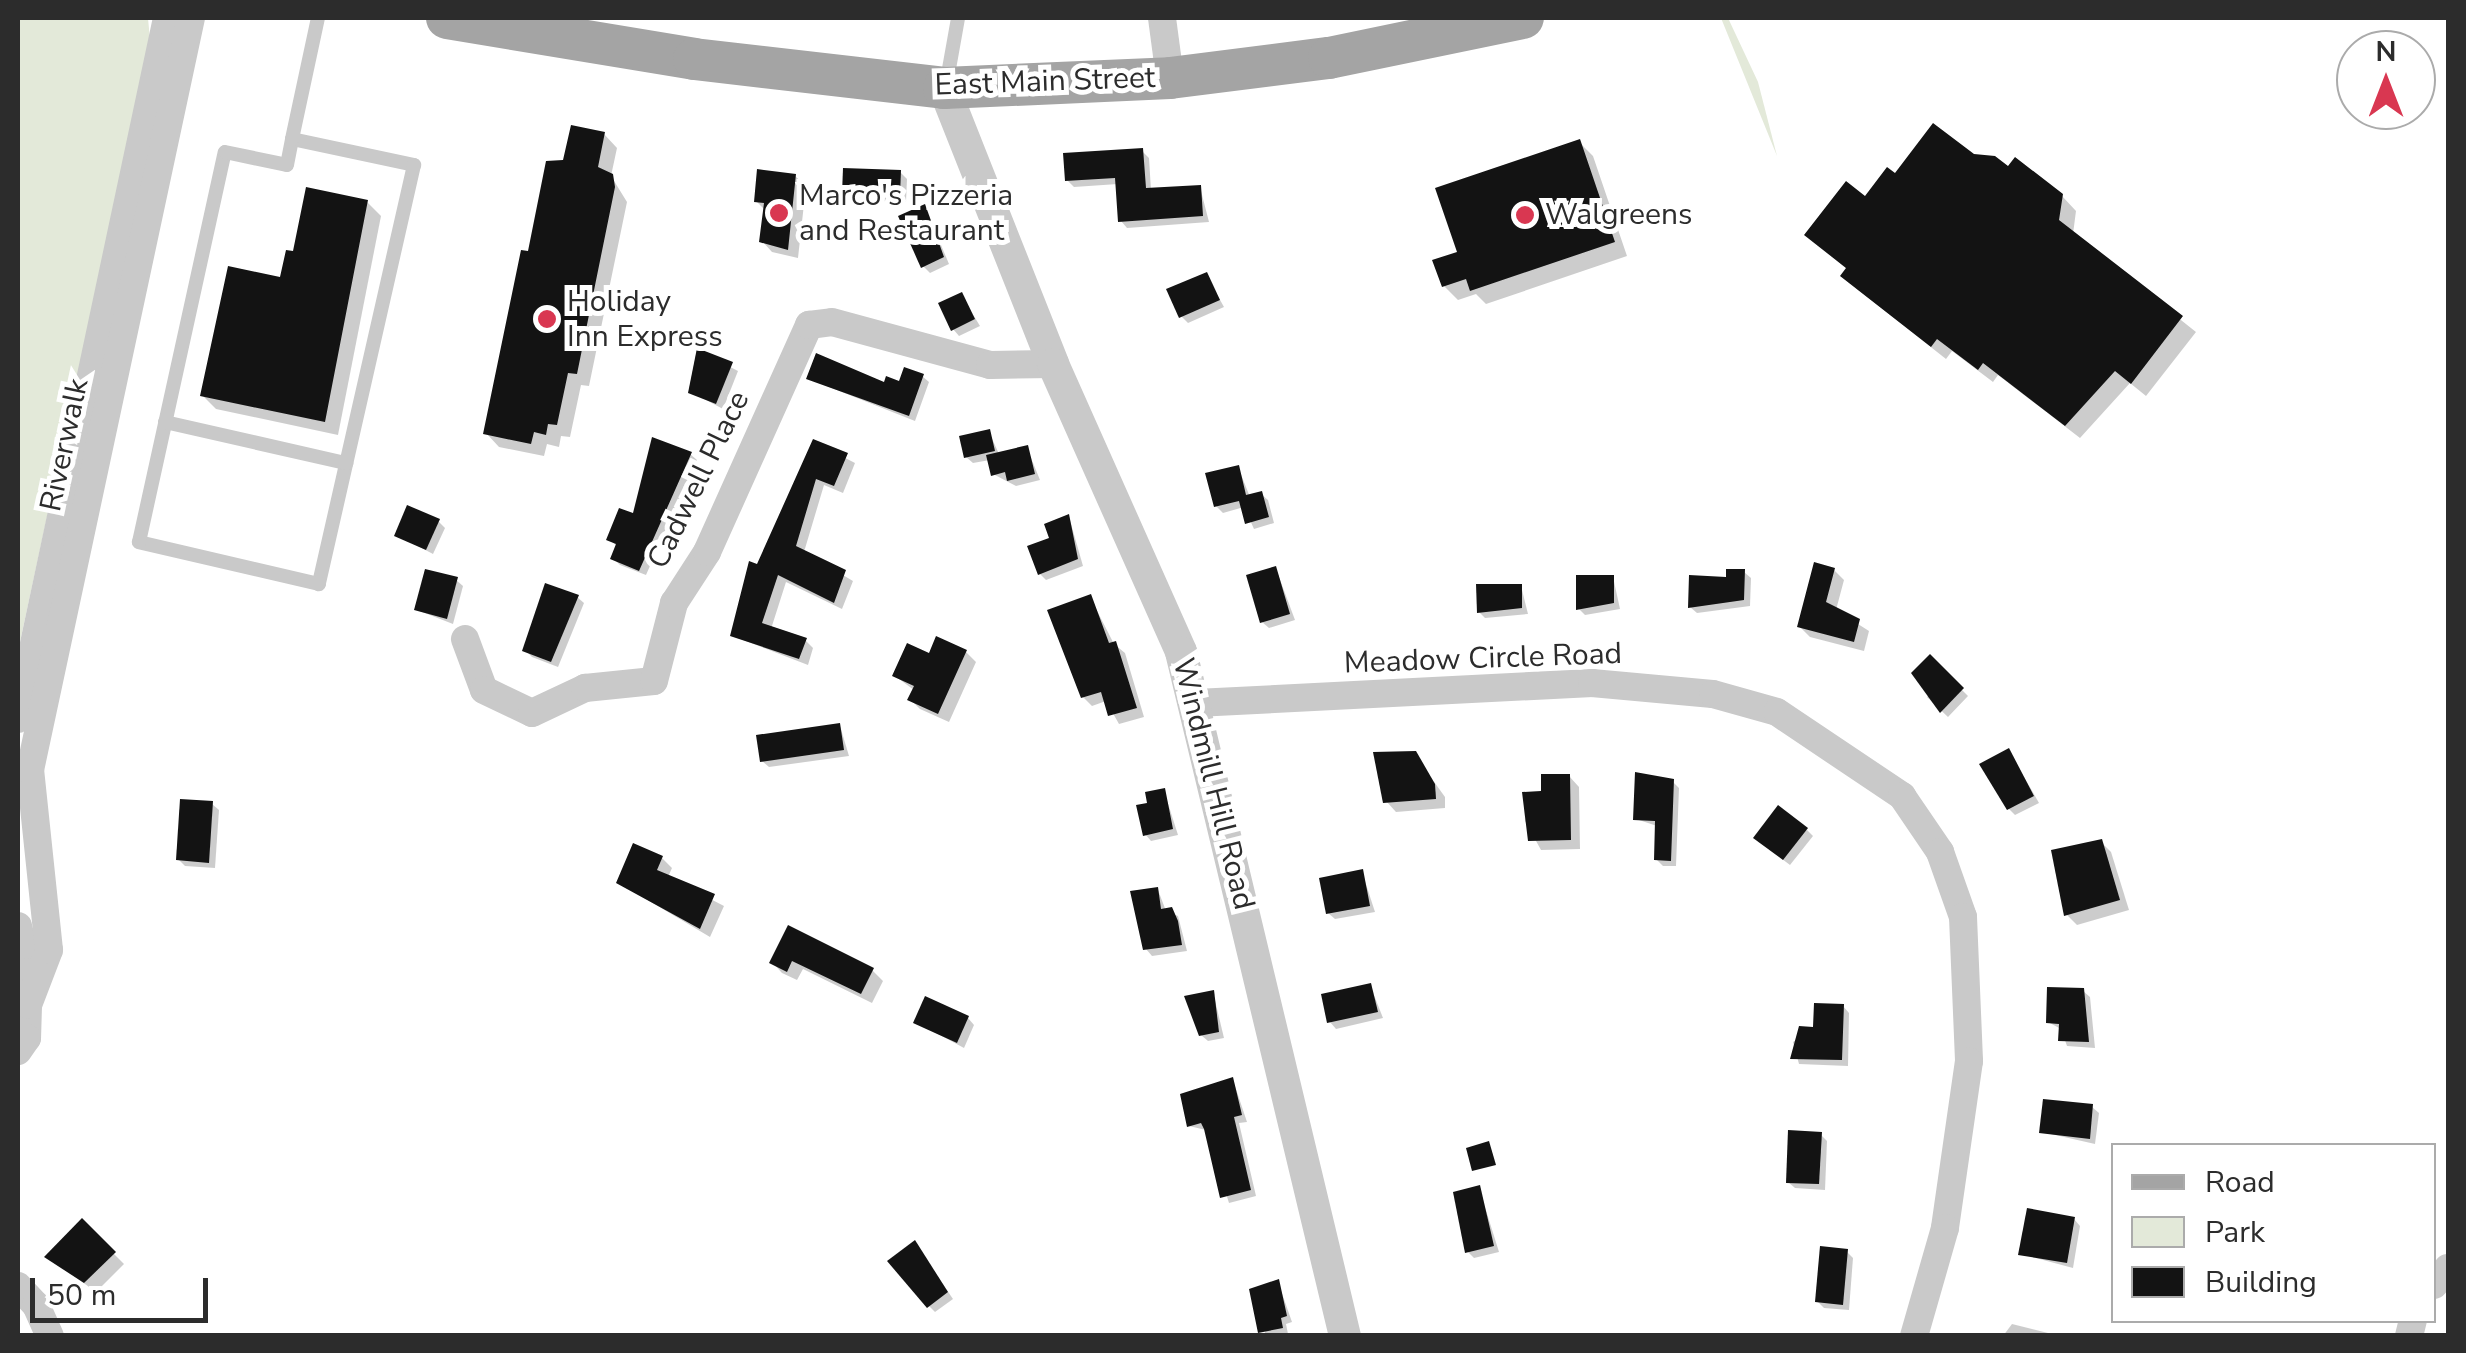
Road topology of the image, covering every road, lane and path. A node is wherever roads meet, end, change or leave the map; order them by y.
1 (166, 18) edge
2 (191, 18) edge
3 (318, 18) edge
4 (447, 18) edge
5 (958, 18) edge
6 (1162, 18) edge
7 (1523, 18) edge
8 (1170, 78) junction
9 (944, 88) junction
10 (292, 139) junction
11 (1053, 364) junction
12 (165, 422) junction
13 (346, 463) junction
14 (465, 639) dead end
15 (1196, 703) junction
16 (18, 719) edge
17 (18, 926) edge
18 (28, 1005) junction
19 (18, 1052) edge
20 (18, 1286) edge
21 (50, 1336) edge
22 (1346, 1336) edge
23 (1914, 1336) edge

1 - 16 street, Riverwalk
2 - 18 street, Riverwalk
3 - 10 lane
4 - 9 main road, East Main Street
5 - 9 lane
6 - 8 street
7 - 8 main road, East Main Street
8 - 9 main road, East Main Street
9 - 11 street, Windmill Hill Road
10 - 12 lane
10 - 13 lane
11 - 14 street, Cadwell Place
11 - 15 street, Windmill Hill Road
12 - 13 lane
12 - 13 lane
15 - 22 street, Windmill Hill Road
15 - 23 street, Meadow Circle Road
17 - 18 street, Riverwalk
18 - 19 street, Riverwalk
20 - 21 street

